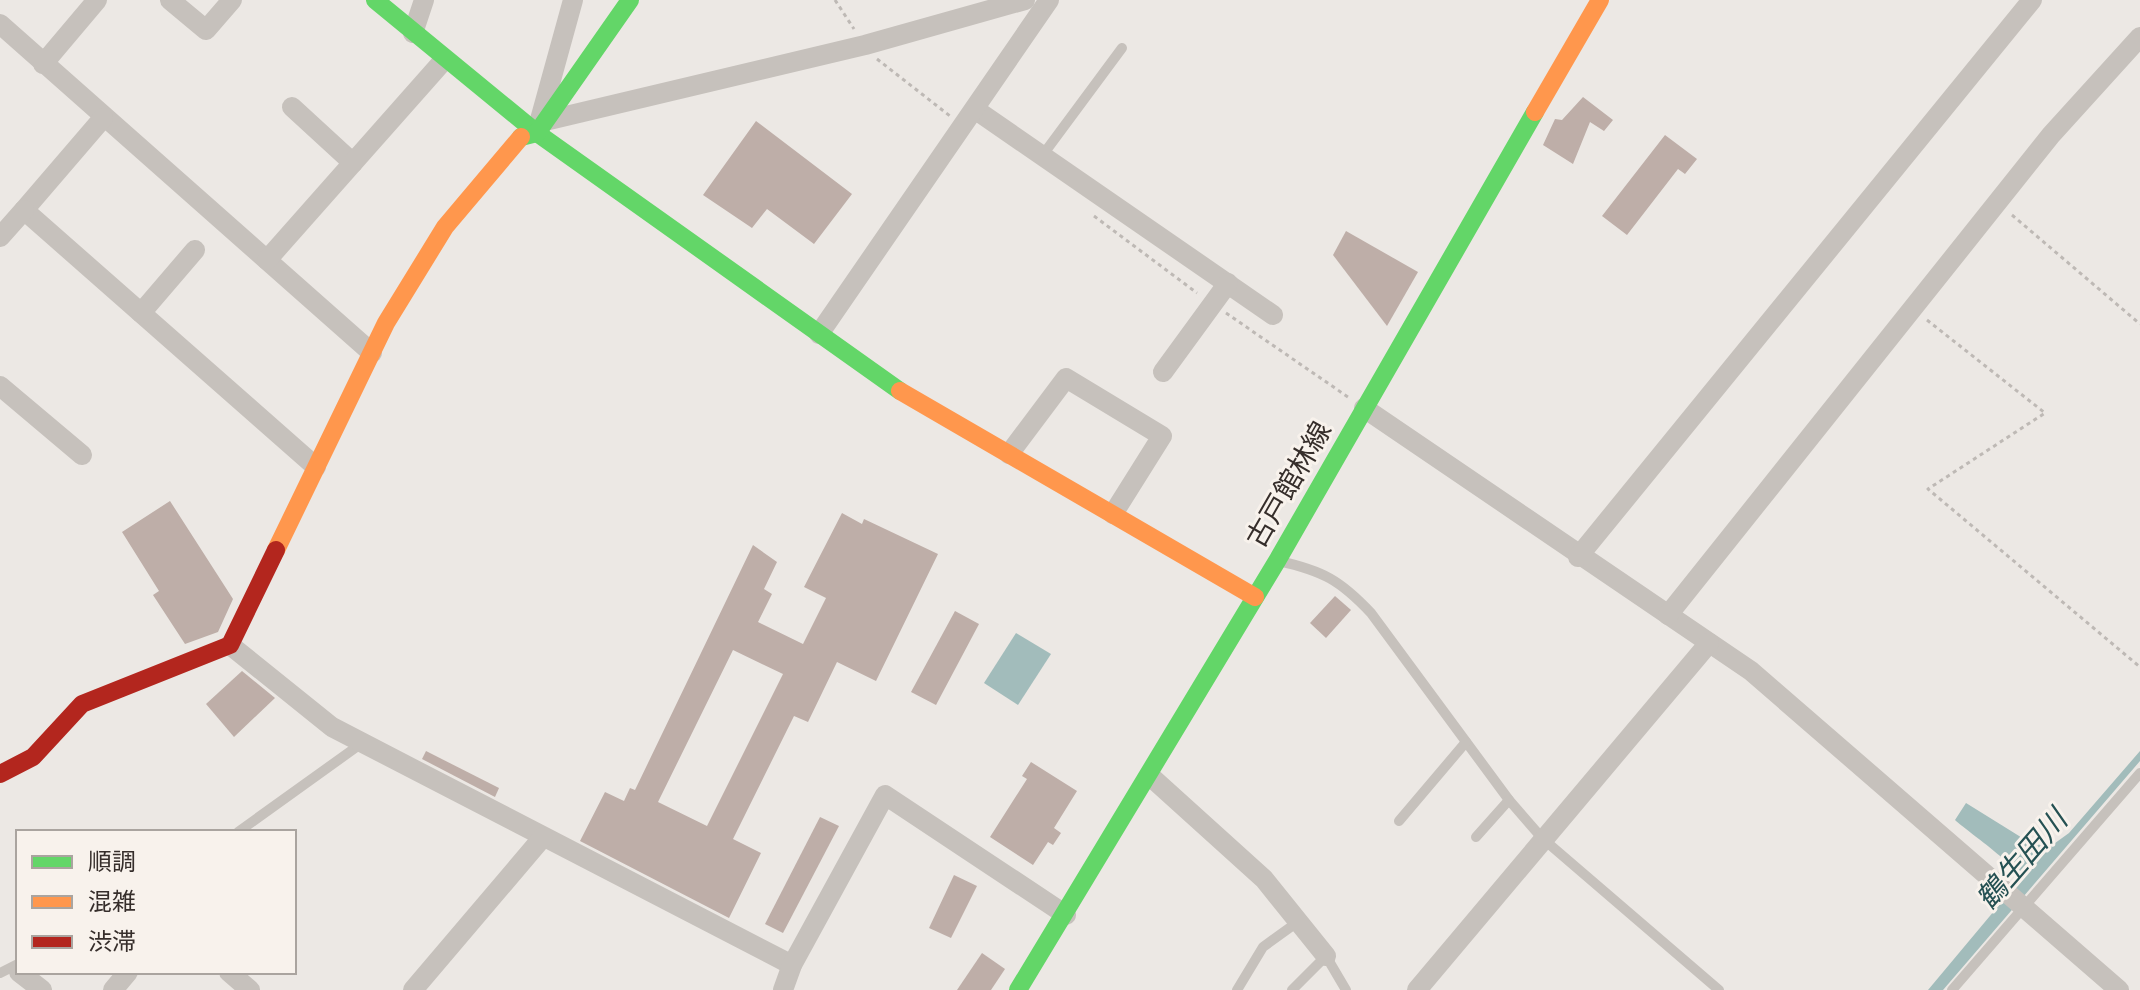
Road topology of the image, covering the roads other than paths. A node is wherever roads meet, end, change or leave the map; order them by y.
1 (97, 0) edge
2 (170, 0) edge
3 (232, 0) edge
4 (424, 0) edge
5 (573, 0) edge
6 (630, 0) edge
7 (1049, 0) edge
8 (1600, 0) edge
9 (2032, 0) edge
10 (379, 1) edge
11 (1011, 1) edge
12 (3, 33) edge
13 (413, 33) junction
14 (2140, 37) edge
15 (1122, 48) dead end
16 (444, 60) junction
17 (43, 64) junction
18 (292, 107) dead end
19 (968, 117) junction
20 (103, 118) junction
21 (541, 127) junction
22 (1042, 156) junction
23 (353, 163) junction
24 (24, 210) junction
25 (0, 237) edge
26 (195, 250) dead end
27 (267, 260) junction
28 (1228, 283) junction
29 (141, 313) junction
30 (1273, 315) dead end
31 (819, 334) junction
32 (372, 353) junction
33 (1163, 372) dead end
34 (0, 386) edge
35 (1357, 404) junction
36 (1009, 454) junction
37 (82, 455) dead end
38 (316, 467) junction
39 (1113, 514) junction
40 (1578, 557) junction
41 (1277, 561) junction
42 (1255, 597) junction
43 (1668, 615) junction
44 (1709, 643) junction
45 (230, 645) junction
46 (1466, 742) junction
47 (362, 743) junction
48 (2140, 773) edge
49 (0, 774) edge
50 (1150, 776) junction
51 (1509, 800) junction
52 (1399, 821) dead end
53 (241, 830) edge
54 (543, 837) junction
55 (1476, 837) dead end
56 (1542, 838) junction
57 (2016, 902) junction
58 (1066, 915) junction
59 (1299, 921) junction
60 (1326, 956) junction
61 (792, 965) junction
62 (21, 974) edge
63 (126, 974) edge
64 (231, 974) edge
65 (42, 990) edge
66 (113, 990) edge
67 (250, 990) edge
68 (413, 990) edge
69 (783, 990) edge
70 (1018, 990) edge
71 (1237, 990) edge
72 (1292, 990) edge
73 (1346, 990) edge
74 (1417, 990) edge
75 (1719, 990) edge
76 (1952, 990) edge
77 (2119, 990) edge

1 - 17 street
2 - 3 street
4 - 13 street
5 - 21 street
6 - 21 street
7 - 19 street
8 - 35 street, 古戸館林線
9 - 40 street
10 - 13 street
11 - 21 street
12 - 17 street
13 - 16 street
14 - 43 street
15 - 22 lane
16 - 21 street
16 - 23 street
17 - 20 street
18 - 23 street
19 - 22 street
19 - 31 street
20 - 24 street
20 - 27 street
21 - 31 street
21 - 32 street
22 - 28 street
23 - 27 street
24 - 25 street
24 - 29 street
26 - 29 street
27 - 32 street
28 - 30 street
28 - 33 street
29 - 38 street
31 - 36 street
32 - 38 street
34 - 37 street
35 - 40 street
35 - 41 street, 古戸館林線
36 - 39 street
36 - 39 street
38 - 45 street
39 - 42 street
40 - 43 street
41 - 42 street, 古戸館林線
41 - 46 lane
42 - 50 street, 古戸館林線
43 - 44 street
44 - 56 street
44 - 57 street
45 - 47 street
45 - 49 street
46 - 51 lane
46 - 52 lane
47 - 53 lane
47 - 54 street
48 - 57 lane
50 - 58 street, 古戸館林線
50 - 59 street
51 - 55 lane
51 - 56 lane
54 - 61 street
54 - 68 street
56 - 74 street
56 - 75 lane
57 - 76 lane
57 - 77 street
58 - 61 street
58 - 70 street, 古戸館林線
59 - 60 street
59 - 71 lane
60 - 72 lane
60 - 73 lane
61 - 69 street
62 - 65 street
63 - 66 street
64 - 67 street

